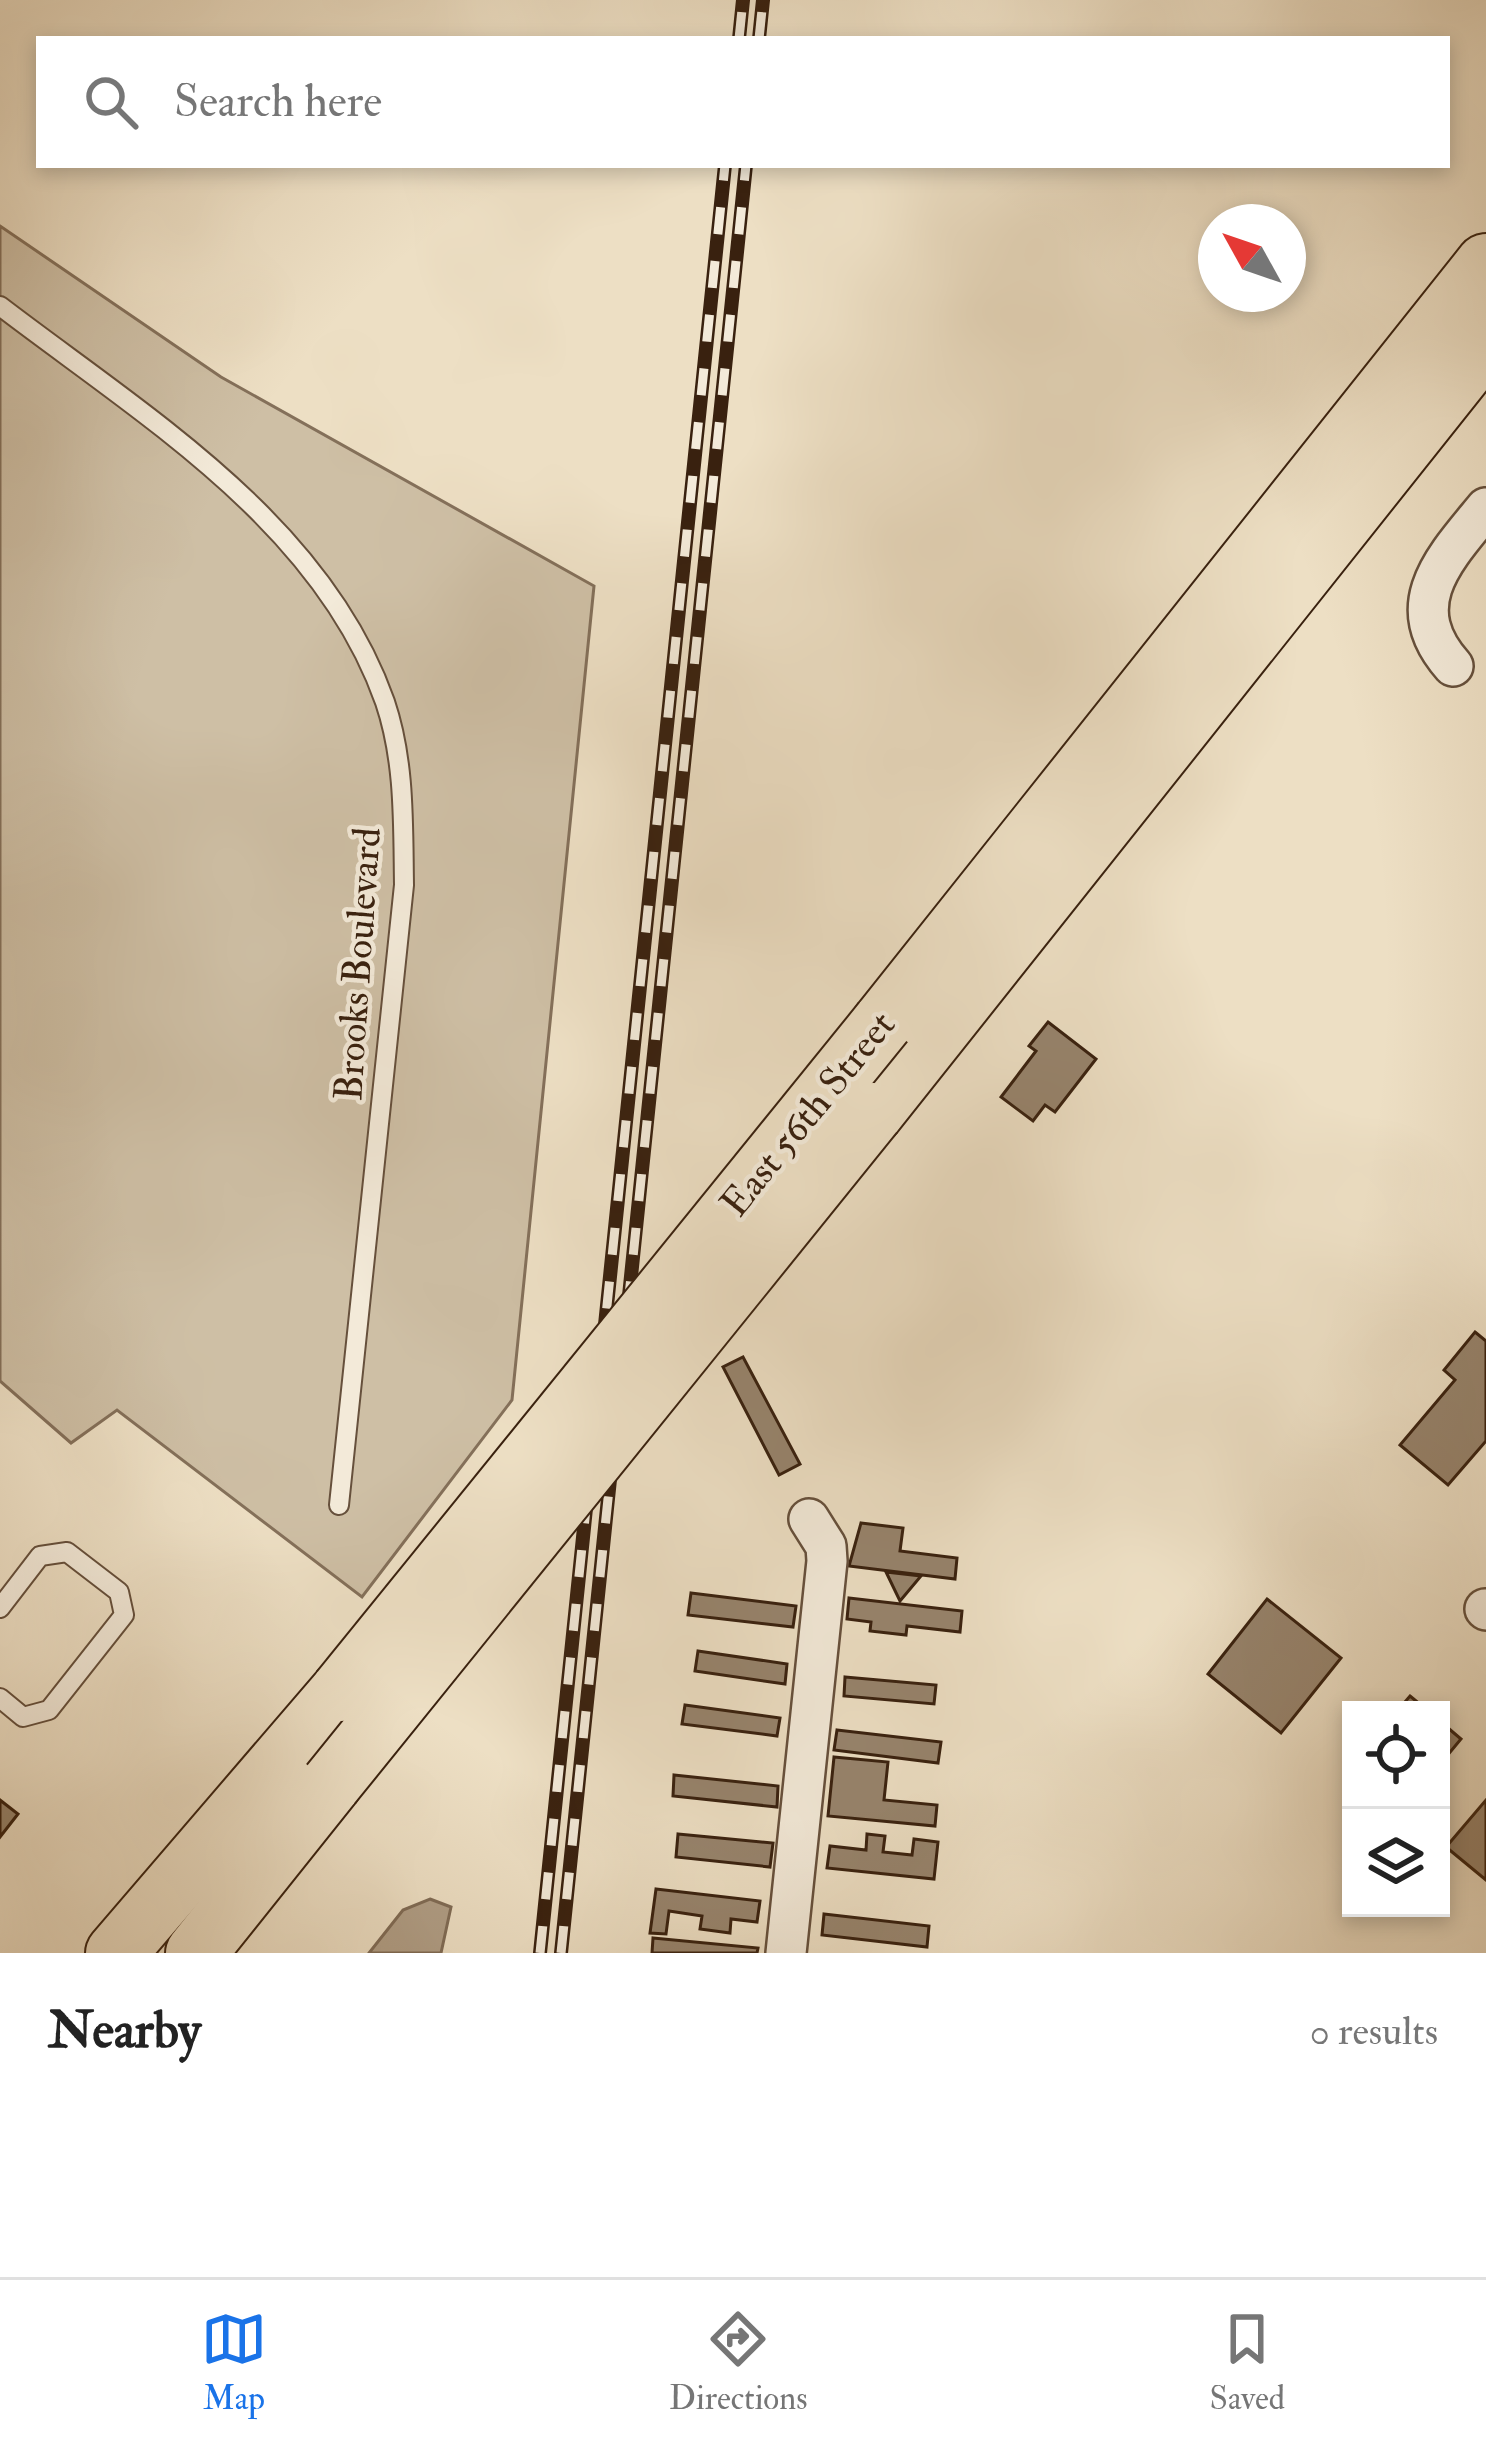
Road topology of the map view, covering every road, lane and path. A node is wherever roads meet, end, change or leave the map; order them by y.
1 (1486, 263) edge
2 (0, 306) edge
3 (1486, 342) edge
4 (1486, 508) edge
5 (1453, 666) dead end
6 (339, 1505) dead end
7 (808, 1519) dead end
8 (0, 1608) edge
9 (0, 1698) edge
10 (116, 1953) edge
11 (196, 1953) edge
12 (787, 1953) edge

1 - 10 main road, East 56th Street, bridge
2 - 6 lane, Brooks Boulevard
3 - 11 main road, East 56th Street, bridge
4 - 5 street
7 - 12 street
8 - 9 lane

